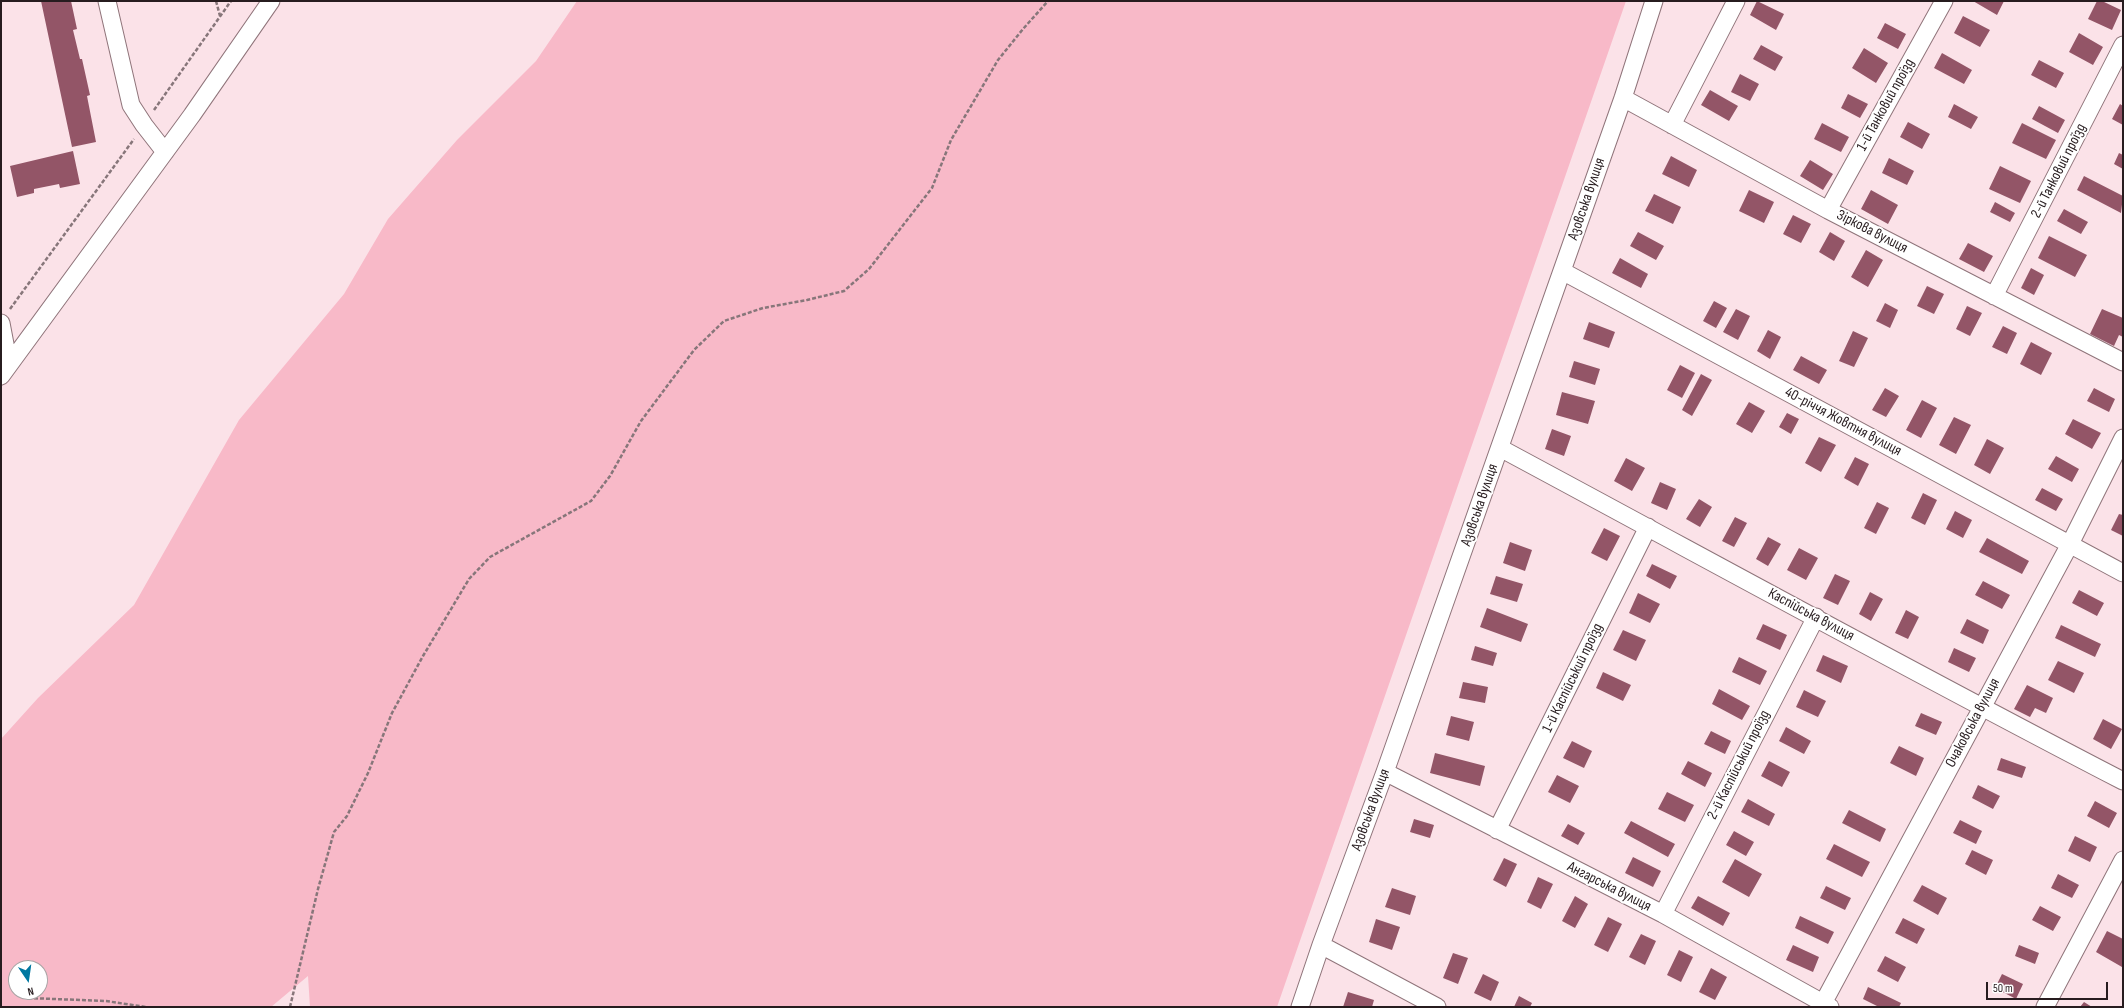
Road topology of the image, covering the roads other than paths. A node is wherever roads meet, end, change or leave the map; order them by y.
1 (107, 1) edge
2 (272, 1) edge
3 (1654, 1) edge
4 (1736, 1) edge
5 (1944, 1) edge
6 (2123, 45) edge
7 (1623, 98) junction
8 (1672, 125) junction
9 (165, 152) junction
10 (1828, 210) junction
11 (1562, 271) junction
12 (1994, 296) junction
13 (3, 319) edge
14 (2123, 362) edge
15 (5, 370) edge
16 (2123, 438) edge
17 (1500, 448) junction
18 (1648, 527) junction
19 (2070, 544) junction
20 (2123, 573) edge
21 (1816, 617) junction
22 (1982, 708) junction
23 (1385, 772) junction
24 (2123, 781) edge
25 (1497, 830) junction
26 (2123, 860) edge
27 (1663, 914) junction
28 (1321, 945) junction
29 (1825, 1006) edge
30 (1300, 1007) edge
31 (1437, 1007) edge
32 (2045, 1007) edge

1 - 9 street
2 - 9 street
3 - 7 street, Азовська вулиця
4 - 8 street
5 - 10 street, 1-й Танковий проїзд
6 - 12 street, 2-й Танковий проїзд
7 - 8 street, Зіркова вулиця
7 - 11 street, Азовська вулиця
8 - 10 street, Зіркова вулиця
9 - 15 street
10 - 12 street, Зіркова вулиця
11 - 17 street, Азовська вулиця
11 - 19 street, 40-річчя Жовтня вулиця
12 - 14 street, Зіркова вулиця
13 - 15 street
16 - 19 street, Очаковська вулиця
17 - 18 street, Каспійська вулиця
17 - 23 street, Азовська вулиця
18 - 21 street, Каспійська вулиця
18 - 25 street, 1-й Каспійський проїзд
19 - 20 street, 40-річчя Жовтня вулиця
19 - 22 street, Очаковська вулиця
21 - 22 street, Каспійська вулиця
21 - 27 street, 2-й Каспійський проїзд
22 - 24 street, Каспійська вулиця
22 - 29 street, Очаковська вулиця
23 - 25 street, Ангарська вулиця
23 - 28 street, Азовська вулиця
25 - 27 street, Ангарська вулиця
26 - 32 street
27 - 29 street, Ангарська вулиця
28 - 30 street, Азовська вулиця
28 - 31 street

